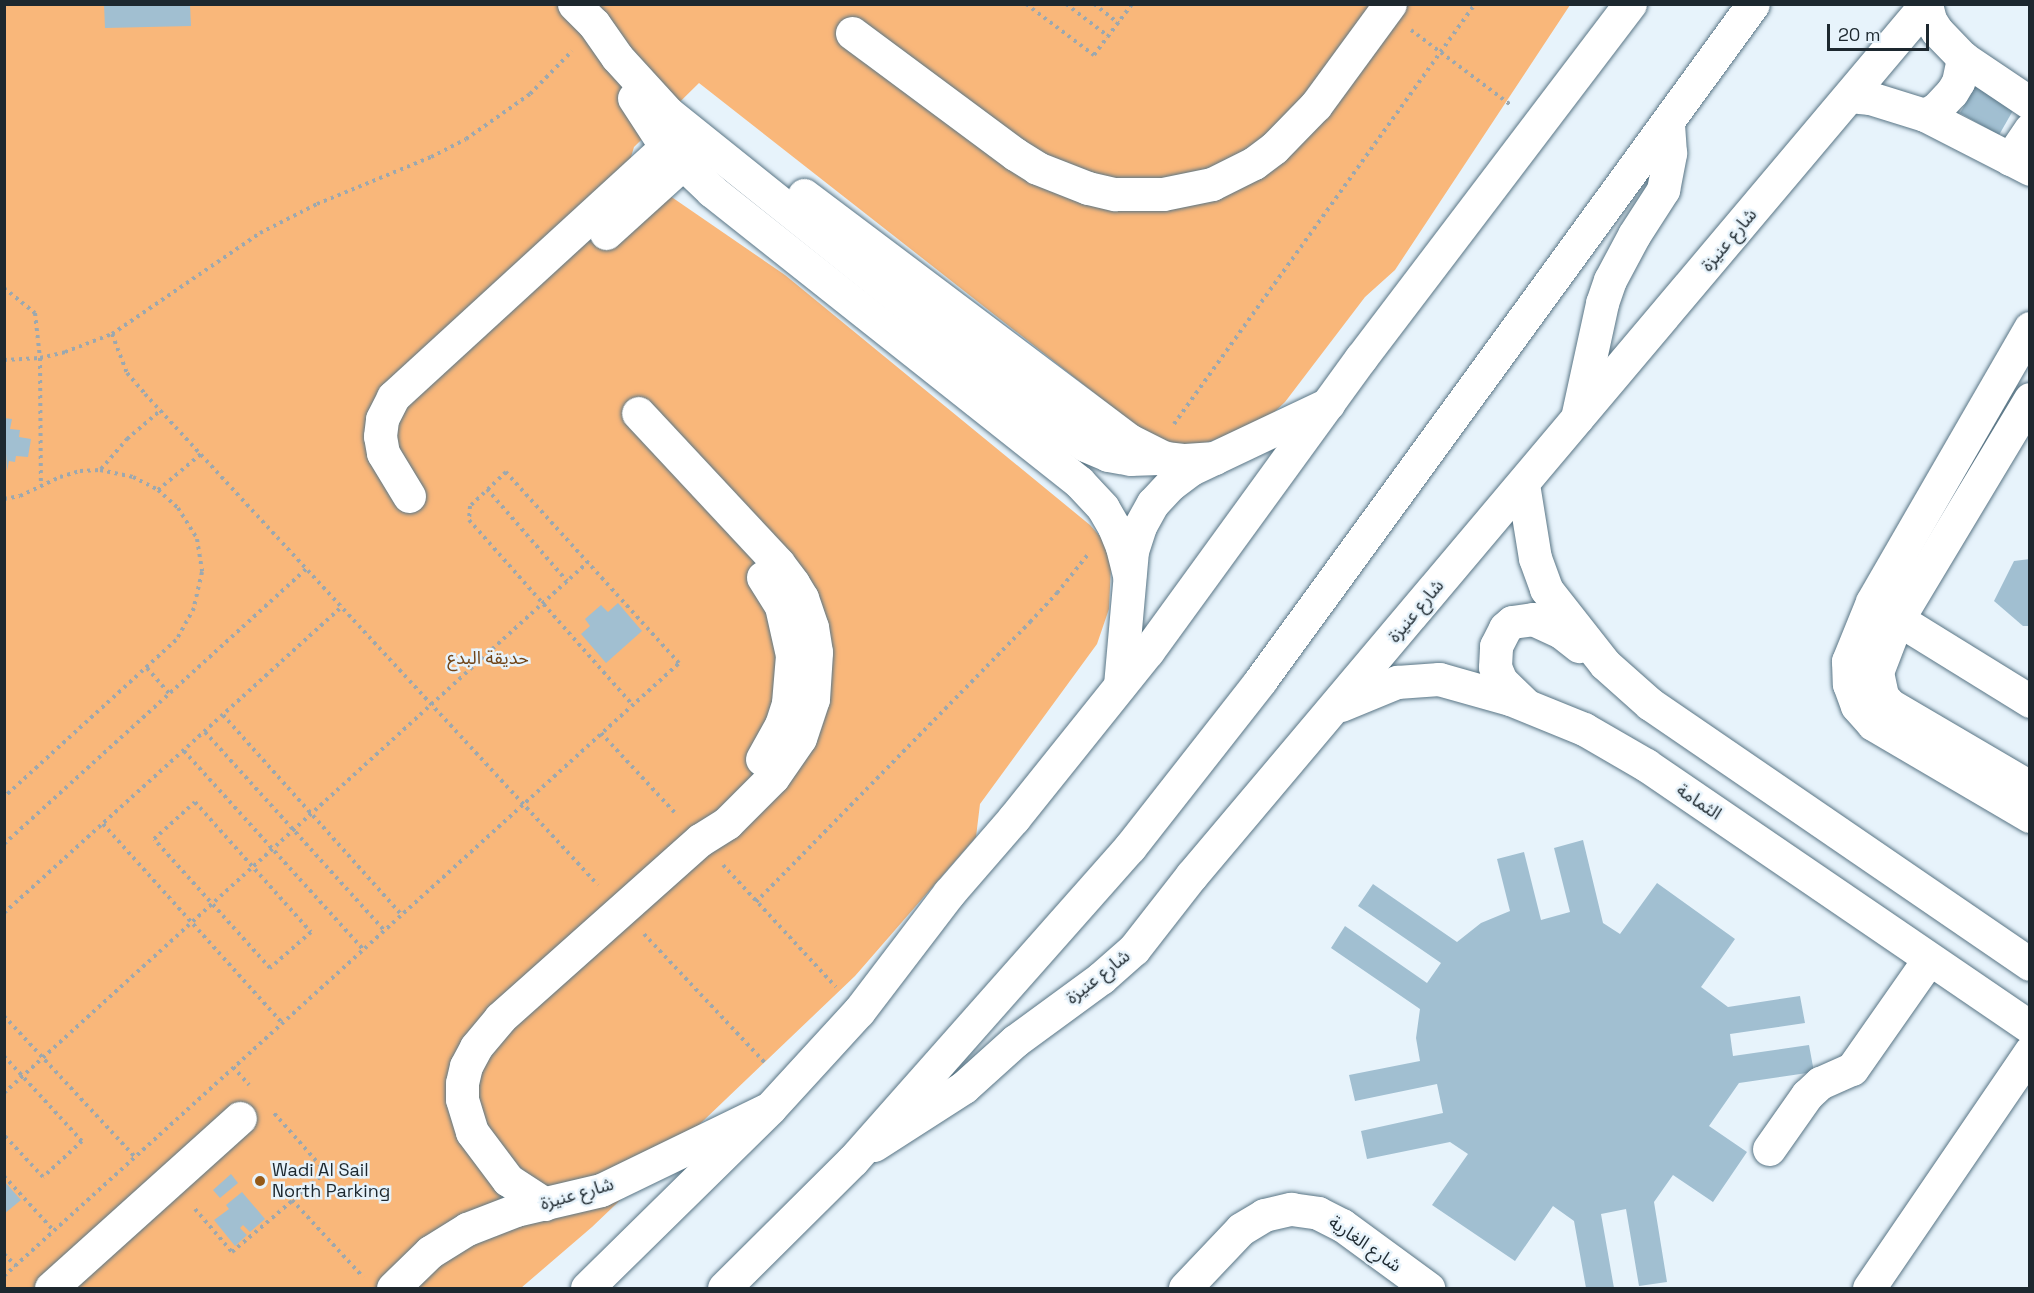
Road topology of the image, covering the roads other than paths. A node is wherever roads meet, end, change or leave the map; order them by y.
1 (1630, 4) edge
2 (1753, 4) edge
3 (1926, 4) edge
4 (1388, 8) edge
5 (584, 14) edge
6 (852, 33) dead end
7 (617, 57) junction
8 (1963, 58) junction
9 (1850, 96) junction
10 (2030, 103) edge
11 (1925, 115) junction
12 (1668, 122) junction
13 (2030, 129) edge
14 (674, 155) junction
15 (2020, 164) edge
16 (2030, 328) edge
17 (2030, 399) edge
18 (1328, 404) junction
19 (1577, 418) junction
20 (632, 419) dead end
21 (1215, 458) junction
22 (1523, 484) junction
23 (416, 490) dead end
24 (1129, 576) junction
25 (1884, 611) junction
26 (1605, 664) junction
27 (1120, 685) junction
28 (2030, 701) edge
29 (1525, 704) junction
30 (1334, 709) junction
31 (2030, 787) edge
32 (2030, 816) edge
33 (1929, 959) junction
34 (2030, 964) edge
35 (2030, 1027) edge
36 (2030, 1052) edge
37 (779, 1098) junction
38 (1769, 1149) dead end
39 (853, 1160) junction
40 (544, 1204) junction
41 (380, 1285) edge
42 (51, 1288) edge
43 (80, 1288) edge
44 (587, 1288) edge
45 (724, 1288) edge
46 (1185, 1288) edge
47 (1428, 1288) edge
48 (1869, 1288) edge

1 - 18 street, شارع عنيزة
2 - 12 street, شارع عنيزة
3 - 8 street
3 - 9 street, شارع عنيزة
4 - 6 street
5 - 7 street
7 - 14 street
7 - 21 street
8 - 10 street
8 - 11 street
9 - 11 street
9 - 19 street, شارع عنيزة
11 - 15 street
12 - 19 street
12 - 39 street, شارع عنيزة
13 - 15 street
14 - 23 street
14 - 24 street
16 - 25 street
17 - 25 street
18 - 21 street
18 - 27 street, شارع عنيزة
19 - 22 street, شارع عنيزة
20 - 40 street
21 - 24 street
22 - 26 street
22 - 30 street, شارع عنيزة
24 - 27 street
25 - 28 street
25 - 31 street
25 - 32 street
26 - 29 street
26 - 34 street
27 - 37 street, شارع عنيزة
29 - 30 street, الثمامة
29 - 33 street, الثمامة
30 - 39 street, شارع عنيزة
33 - 35 street, الثمامة
33 - 38 street
36 - 48 street
37 - 40 street, شارع عنيزة
37 - 44 street, شارع عنيزة
39 - 45 street, شارع عنيزة
40 - 41 street, شارع عنيزة
42 - 43 street
46 - 47 street, شارع الغارية

